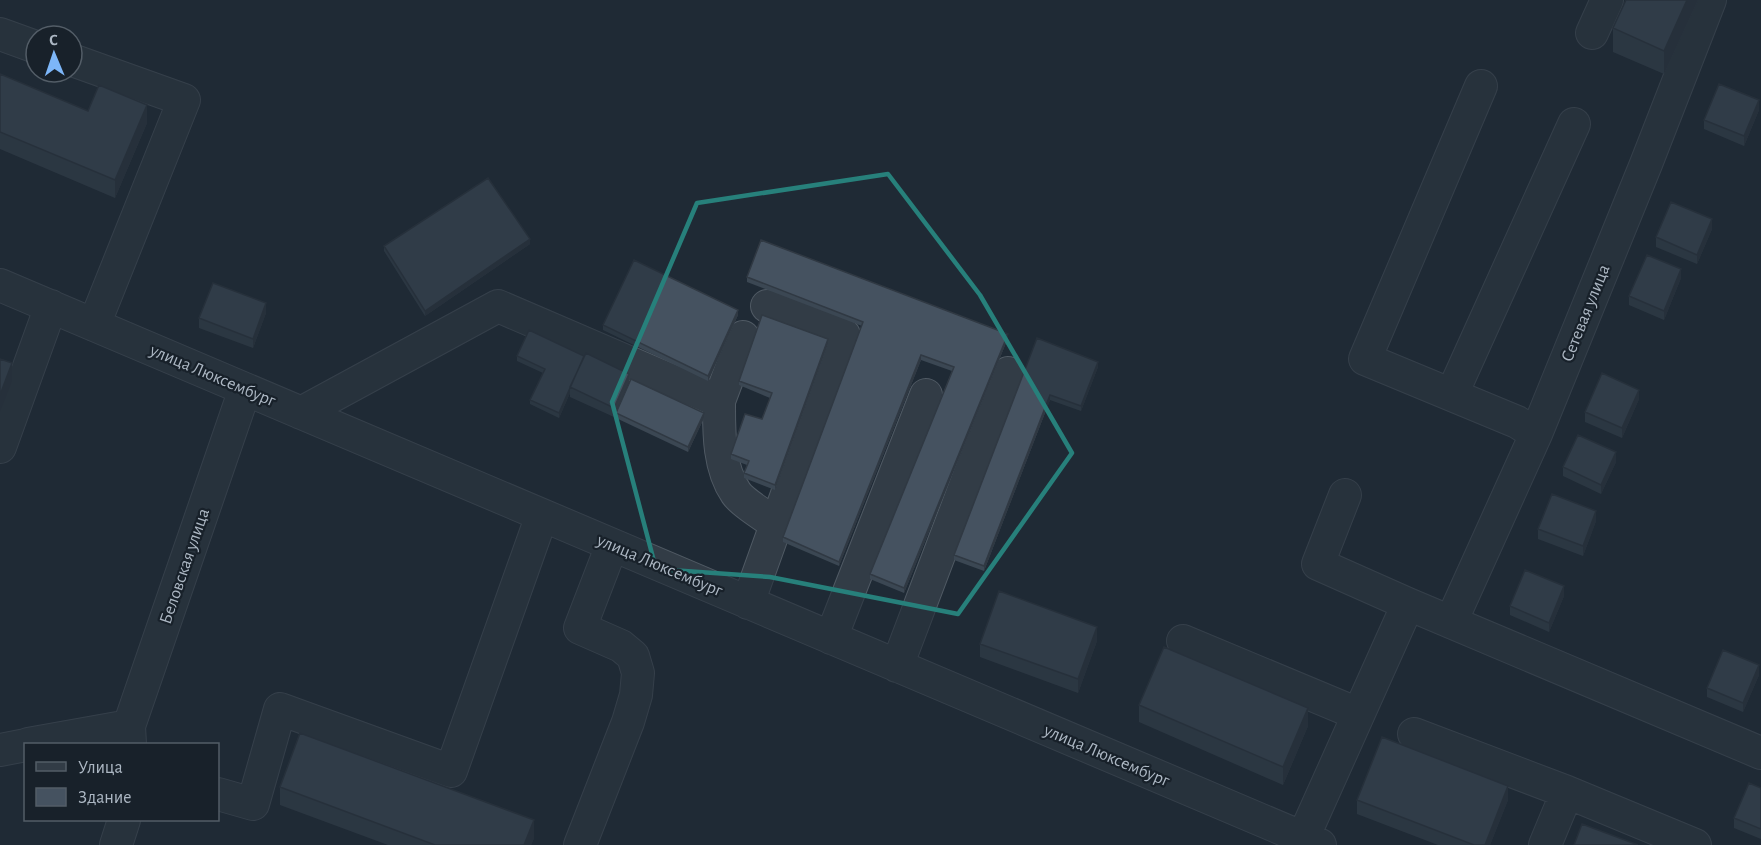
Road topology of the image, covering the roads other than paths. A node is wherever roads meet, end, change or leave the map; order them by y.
1 (1607, 0) edge
2 (1710, 0) edge
3 (1592, 33) dead end
4 (0, 34) edge
5 (24, 43) edge
6 (84, 64) edge
7 (1481, 86) dead end
8 (1574, 124) dead end
9 (0, 285) edge
10 (51, 306) junction
11 (767, 306) dead end
12 (94, 325) junction
13 (743, 337) dead end
14 (1008, 373) dead end
15 (245, 389) junction
16 (1452, 394) junction
17 (926, 395) dead end
18 (719, 401) junction
19 (301, 413) junction
20 (1536, 434) junction
21 (0, 447) edge
22 (1345, 495) dead end
23 (542, 515) junction
24 (776, 524) junction
25 (612, 545) junction
26 (748, 603) junction
27 (1408, 604) junction
28 (1451, 621) junction
29 (831, 638) junction
30 (1183, 641) dead end
31 (897, 666) junction
32 (1358, 714) junction
33 (1414, 734) dead end
34 (130, 735) edge
35 (48, 743) edge
36 (24, 746) edge
37 (0, 750) edge
38 (1761, 753) edge
39 (1567, 792) junction
40 (219, 794) edge
41 (123, 821) edge
42 (1311, 841) edge
43 (116, 845) edge
44 (580, 845) edge
45 (1545, 845) edge
46 (1695, 845) edge

1 - 3 street
2 - 20 street, Сетевая улица
4 - 5 street
6 - 12 street
7 - 16 street
8 - 16 street
9 - 10 street, улица Люксембург
10 - 12 street, улица Люксембург
10 - 21 street
11 - 24 street
12 - 15 street, улица Люксембург
13 - 18 street
14 - 31 street
15 - 19 street, улица Люксембург
15 - 34 street, Беловская улица
16 - 20 street
17 - 29 street
18 - 19 street
18 - 24 street
19 - 23 street, улица Люксембург
20 - 28 street, Сетевая улица
22 - 27 street
23 - 25 street, улица Люксембург
23 - 40 street
24 - 26 street
25 - 26 street, улица Люксембург
25 - 44 street
26 - 29 street, улица Люксембург
27 - 28 street
27 - 32 street
28 - 38 street
29 - 31 street, улица Люксембург
30 - 32 street
31 - 42 street, улица Люксембург
32 - 42 street
33 - 39 street
34 - 35 street
36 - 37 street
39 - 45 street
39 - 46 street
41 - 43 street

